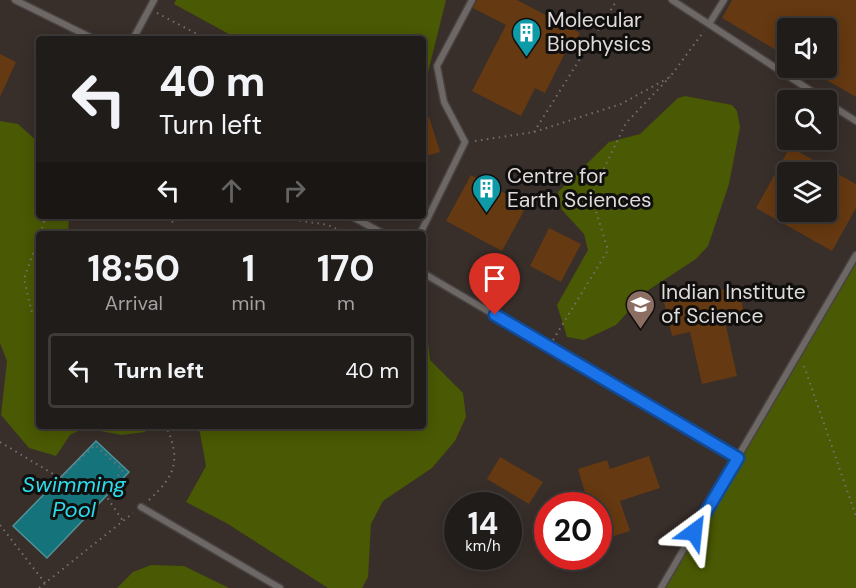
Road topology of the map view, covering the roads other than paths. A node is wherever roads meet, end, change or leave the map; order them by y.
1 (15, 0) edge
2 (154, 0) edge
3 (472, 0) edge
4 (672, 0) edge
5 (724, 0) edge
6 (709, 24) junction
7 (88, 36) edge
8 (135, 36) edge
9 (809, 90) edge
10 (837, 108) edge
11 (856, 121) edge
12 (356, 219) edge
13 (378, 231) edge
14 (421, 231) edge
15 (856, 255) edge
16 (426, 275) edge
17 (738, 458) junction
18 (141, 507) road end
19 (280, 588) edge
20 (661, 588) edge

1 - 7 lane
2 - 8 lane
3 - 14 lane
4 - 6 lane
5 - 6 lane
6 - 9 lane
10 - 11 lane
12 - 13 lane
15 - 17 lane
16 - 17 lane
17 - 20 lane
18 - 19 lane

